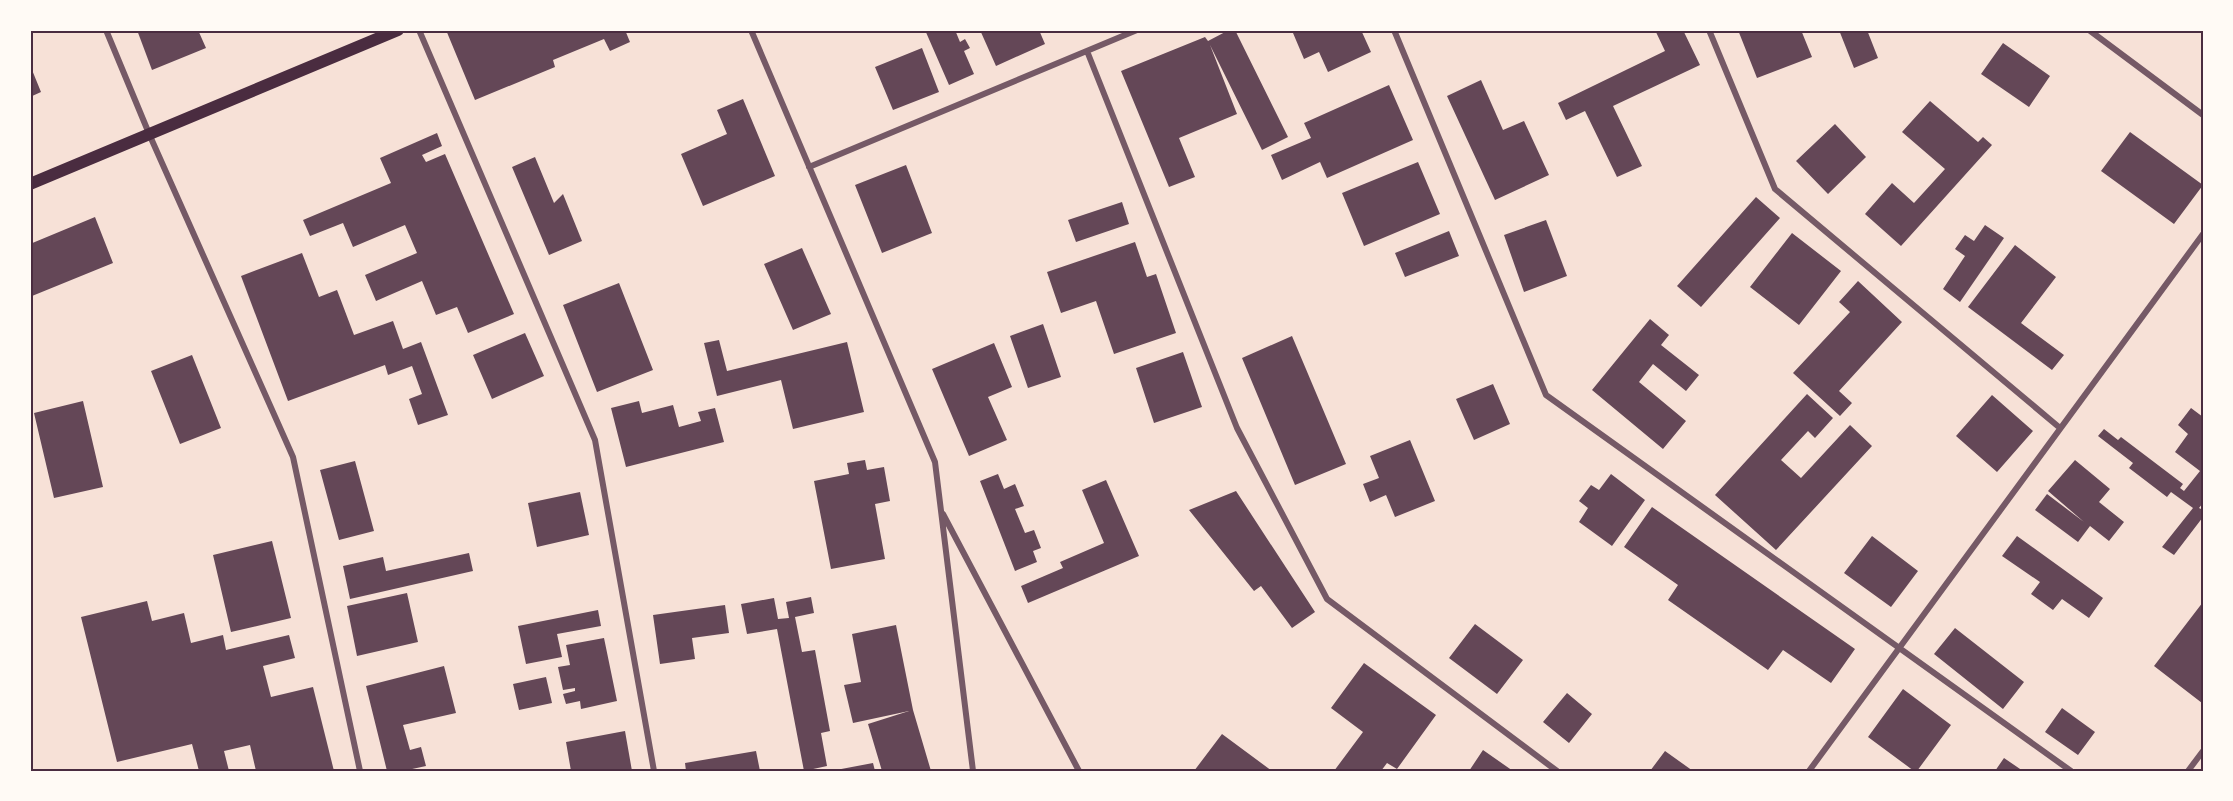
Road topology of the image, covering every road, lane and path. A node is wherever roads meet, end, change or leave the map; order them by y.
1 (106, 30) edge
2 (398, 30) edge
3 (419, 30) edge
4 (751, 30) edge
5 (1137, 30) edge
6 (1394, 30) edge
7 (1709, 30) edge
8 (2089, 30) edge
9 (1087, 51) junction
10 (2203, 115) edge
11 (150, 136) junction
12 (809, 167) junction
13 (30, 184) edge
14 (2203, 234) edge
15 (2060, 428) junction
16 (941, 511) junction
17 (1899, 648) junction
18 (2203, 751) edge
19 (360, 771) edge
20 (654, 771) edge
21 (973, 771) edge
22 (1078, 771) edge
23 (1557, 771) edge
24 (1809, 771) edge
25 (2071, 771) edge
26 (2188, 771) edge

1 - 11 street
2 - 11 main road
3 - 20 street
4 - 12 street
5 - 9 street
6 - 17 street
7 - 15 street
8 - 10 street
9 - 12 street
9 - 23 street
11 - 13 main road
11 - 19 street
12 - 16 street
14 - 15 street
15 - 17 street
16 - 21 street
16 - 22 street
17 - 24 street
17 - 25 street
18 - 26 street

